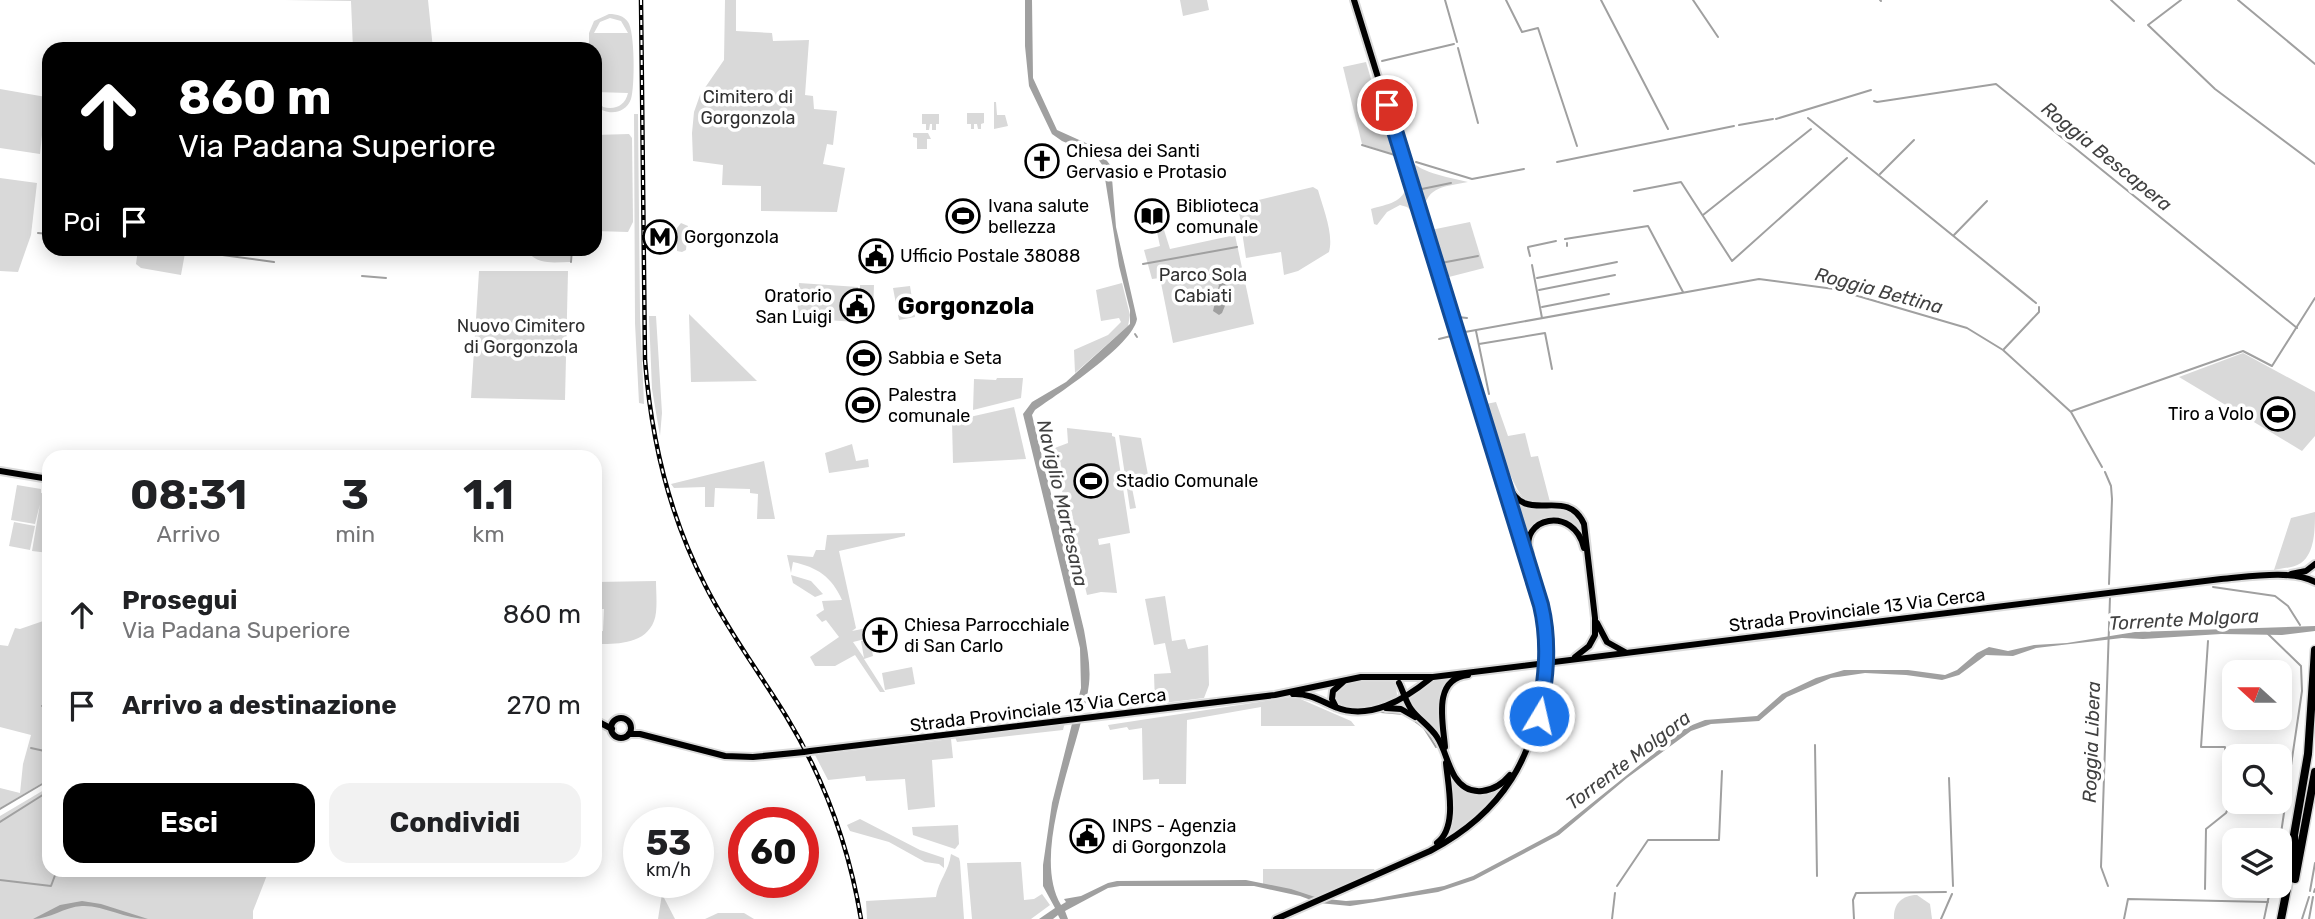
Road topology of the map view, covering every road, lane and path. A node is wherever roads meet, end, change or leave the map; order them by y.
1 (1354, 0) edge
2 (1496, 457) junction
3 (0, 471) edge
4 (42, 478) edge
5 (2315, 564) edge
6 (1589, 574) junction
7 (2286, 575) junction
8 (1534, 580) junction
9 (2315, 581) edge
10 (1598, 634) junction
11 (2315, 650) edge
12 (1626, 652) junction
13 (1601, 655) junction
14 (1571, 659) junction
15 (1521, 665) junction
16 (1433, 677) junction
17 (1345, 681) junction
18 (1397, 681) junction
19 (1275, 695) junction
20 (1406, 698) junction
21 (1392, 704) junction
22 (1336, 707) junction
23 (1381, 708) junction
24 (602, 721) edge
25 (615, 721) junction
26 (1423, 721) junction
27 (602, 723) edge
28 (631, 726) junction
29 (612, 729) junction
30 (2315, 733) edge
31 (629, 734) junction
32 (643, 734) junction
33 (1441, 744) junction
34 (1528, 751) junction
35 (1446, 753) junction
36 (2315, 772) edge
37 (2315, 789) edge
38 (2299, 845) junction
39 (1397, 866) junction
40 (1276, 919) edge
41 (2281, 919) edge
42 (2287, 919) edge

1 - 2 main road
2 - 6 main road
2 - 8 main road
3 - 4 main road
5 - 7 main road, Strada Provinciale 13 Via Cerca
5 - 9 main road, Strada Provinciale 13 Via Cerca
6 - 8 main road
6 - 10 main road
7 - 9 main road, Strada Provinciale 13 Via Cerca
7 - 12 main road, Strada Provinciale 13 Via Cerca
8 - 34 main road, bridge
10 - 12 main road
10 - 13 main road
10 - 14 main road
11 - 38 highway
12 - 13 main road, Strada Provinciale 13 Via Cerca
13 - 14 main road, Strada Provinciale 13 Via Cerca
14 - 15 main road, Strada Provinciale 13 Via Cerca
15 - 16 main road, Strada Provinciale 13 Via Cerca
15 - 35 main road
16 - 18 main road, Strada Provinciale 13 Via Cerca
16 - 20 main road, Strada Provinciale 13 Via Cerca
17 - 18 main road, Strada Provinciale 13 Via Cerca
17 - 19 main road, Strada Provinciale 13 Via Cerca
17 - 22 main road
18 - 20 main road
18 - 21 main road
19 - 22 main road, Strada Provinciale 13 Via Cerca
19 - 32 main road, Strada Provinciale 13 Via Cerca
20 - 21 main road, Strada Provinciale 13 Via Cerca
20 - 26 main road
21 - 23 main road, Strada Provinciale 13 Via Cerca
22 - 23 main road, Strada Provinciale 13 Via Cerca
23 - 26 main road
24 - 25 main road
25 - 28 main road
25 - 29 main road
26 - 33 main road
27 - 29 main road
28 - 31 main road
28 - 32 main road
29 - 31 main road
30 - 38 highway
31 - 32 main road
33 - 35 main road
33 - 39 main road
34 - 35 main road
34 - 39 main road
36 - 38 highway
37 - 38 highway
38 - 41 highway
38 - 42 highway
39 - 40 main road

